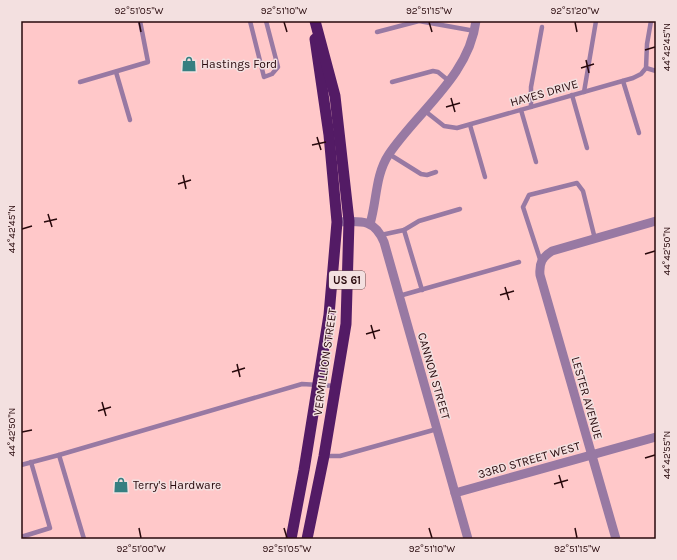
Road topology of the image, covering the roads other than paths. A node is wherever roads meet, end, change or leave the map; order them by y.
1 (140, 21) edge
2 (250, 21) edge
3 (266, 21) edge
4 (312, 21) edge
5 (315, 21) edge
6 (476, 21) edge
7 (596, 21) edge
8 (651, 21) edge
9 (542, 27) dead end
10 (475, 31) junction
11 (377, 32) dead end
12 (646, 68) junction
13 (656, 71) edge
14 (116, 72) junction
15 (449, 81) junction
16 (623, 81) junction
17 (80, 82) dead end
18 (392, 82) dead end
19 (584, 92) junction
20 (572, 95) junction
21 (531, 107) junction
22 (521, 110) junction
23 (425, 111) junction
24 (130, 120) dead end
25 (470, 124) junction
26 (639, 133) dead end
27 (587, 148) dead end
28 (389, 154) junction
29 (536, 162) dead end
30 (436, 172) dead end
31 (485, 177) dead end
32 (460, 210) dead end
33 (349, 221) junction
34 (656, 221) edge
35 (337, 222) junction
36 (370, 224) junction
37 (404, 230) junction
38 (381, 235) junction
39 (595, 239) junction
40 (519, 262) dead end
41 (541, 262) junction
42 (422, 290) junction
43 (400, 296) junction
44 (318, 385) junction
45 (336, 386) junction
46 (437, 429) junction
47 (656, 437) edge
48 (59, 455) junction
49 (591, 455) junction
50 (324, 456) junction
51 (31, 462) junction
52 (21, 465) edge
53 (455, 493) junction
54 (21, 537) edge
55 (84, 539) edge
56 (291, 539) edge
57 (307, 539) edge
58 (468, 539) edge
59 (616, 539) edge

1 - 14 lane
2 - 3 lane
4 - 35 highway, VERMILLION STREET / US 61
5 - 33 highway, VERMILLION STREET / US 61
6 - 10 street
7 - 19 lane
8 - 12 lane
9 - 21 lane
10 - 11 lane
10 - 15 street
12 - 13 lane
12 - 16 lane, HAYES DRIVE
14 - 17 lane
14 - 24 lane
15 - 18 lane
15 - 23 street
16 - 19 lane, HAYES DRIVE
16 - 26 lane
19 - 20 lane, HAYES DRIVE
20 - 21 lane, HAYES DRIVE
20 - 27 lane
21 - 22 lane, HAYES DRIVE
22 - 25 lane, HAYES DRIVE
22 - 29 lane
23 - 25 lane, HAYES DRIVE
23 - 28 street
25 - 31 lane
28 - 30 lane
28 - 36 street
32 - 37 lane
33 - 35 street
33 - 36 street
33 - 45 highway, VERMILLION STREET / US 61
34 - 39 street
35 - 44 highway, VERMILLION STREET / US 61
36 - 38 street, CANNON STREET
37 - 38 lane
37 - 42 lane
38 - 43 street, CANNON STREET
39 - 41 street
39 - 41 lane
40 - 42 lane
41 - 49 street, LESTER AVENUE
42 - 43 lane
43 - 46 street, CANNON STREET
44 - 45 lane
44 - 48 lane
44 - 56 highway, VERMILLION STREET / US 61
45 - 50 highway, VERMILLION STREET / US 61
46 - 50 lane
46 - 53 street, CANNON STREET
47 - 49 street, 33RD STREET WEST
48 - 51 lane
48 - 55 lane
49 - 53 street, 33RD STREET WEST
49 - 59 street, LESTER AVENUE
50 - 57 highway, VERMILLION STREET / US 61
51 - 52 lane
51 - 54 lane
53 - 58 street, CANNON STREET

